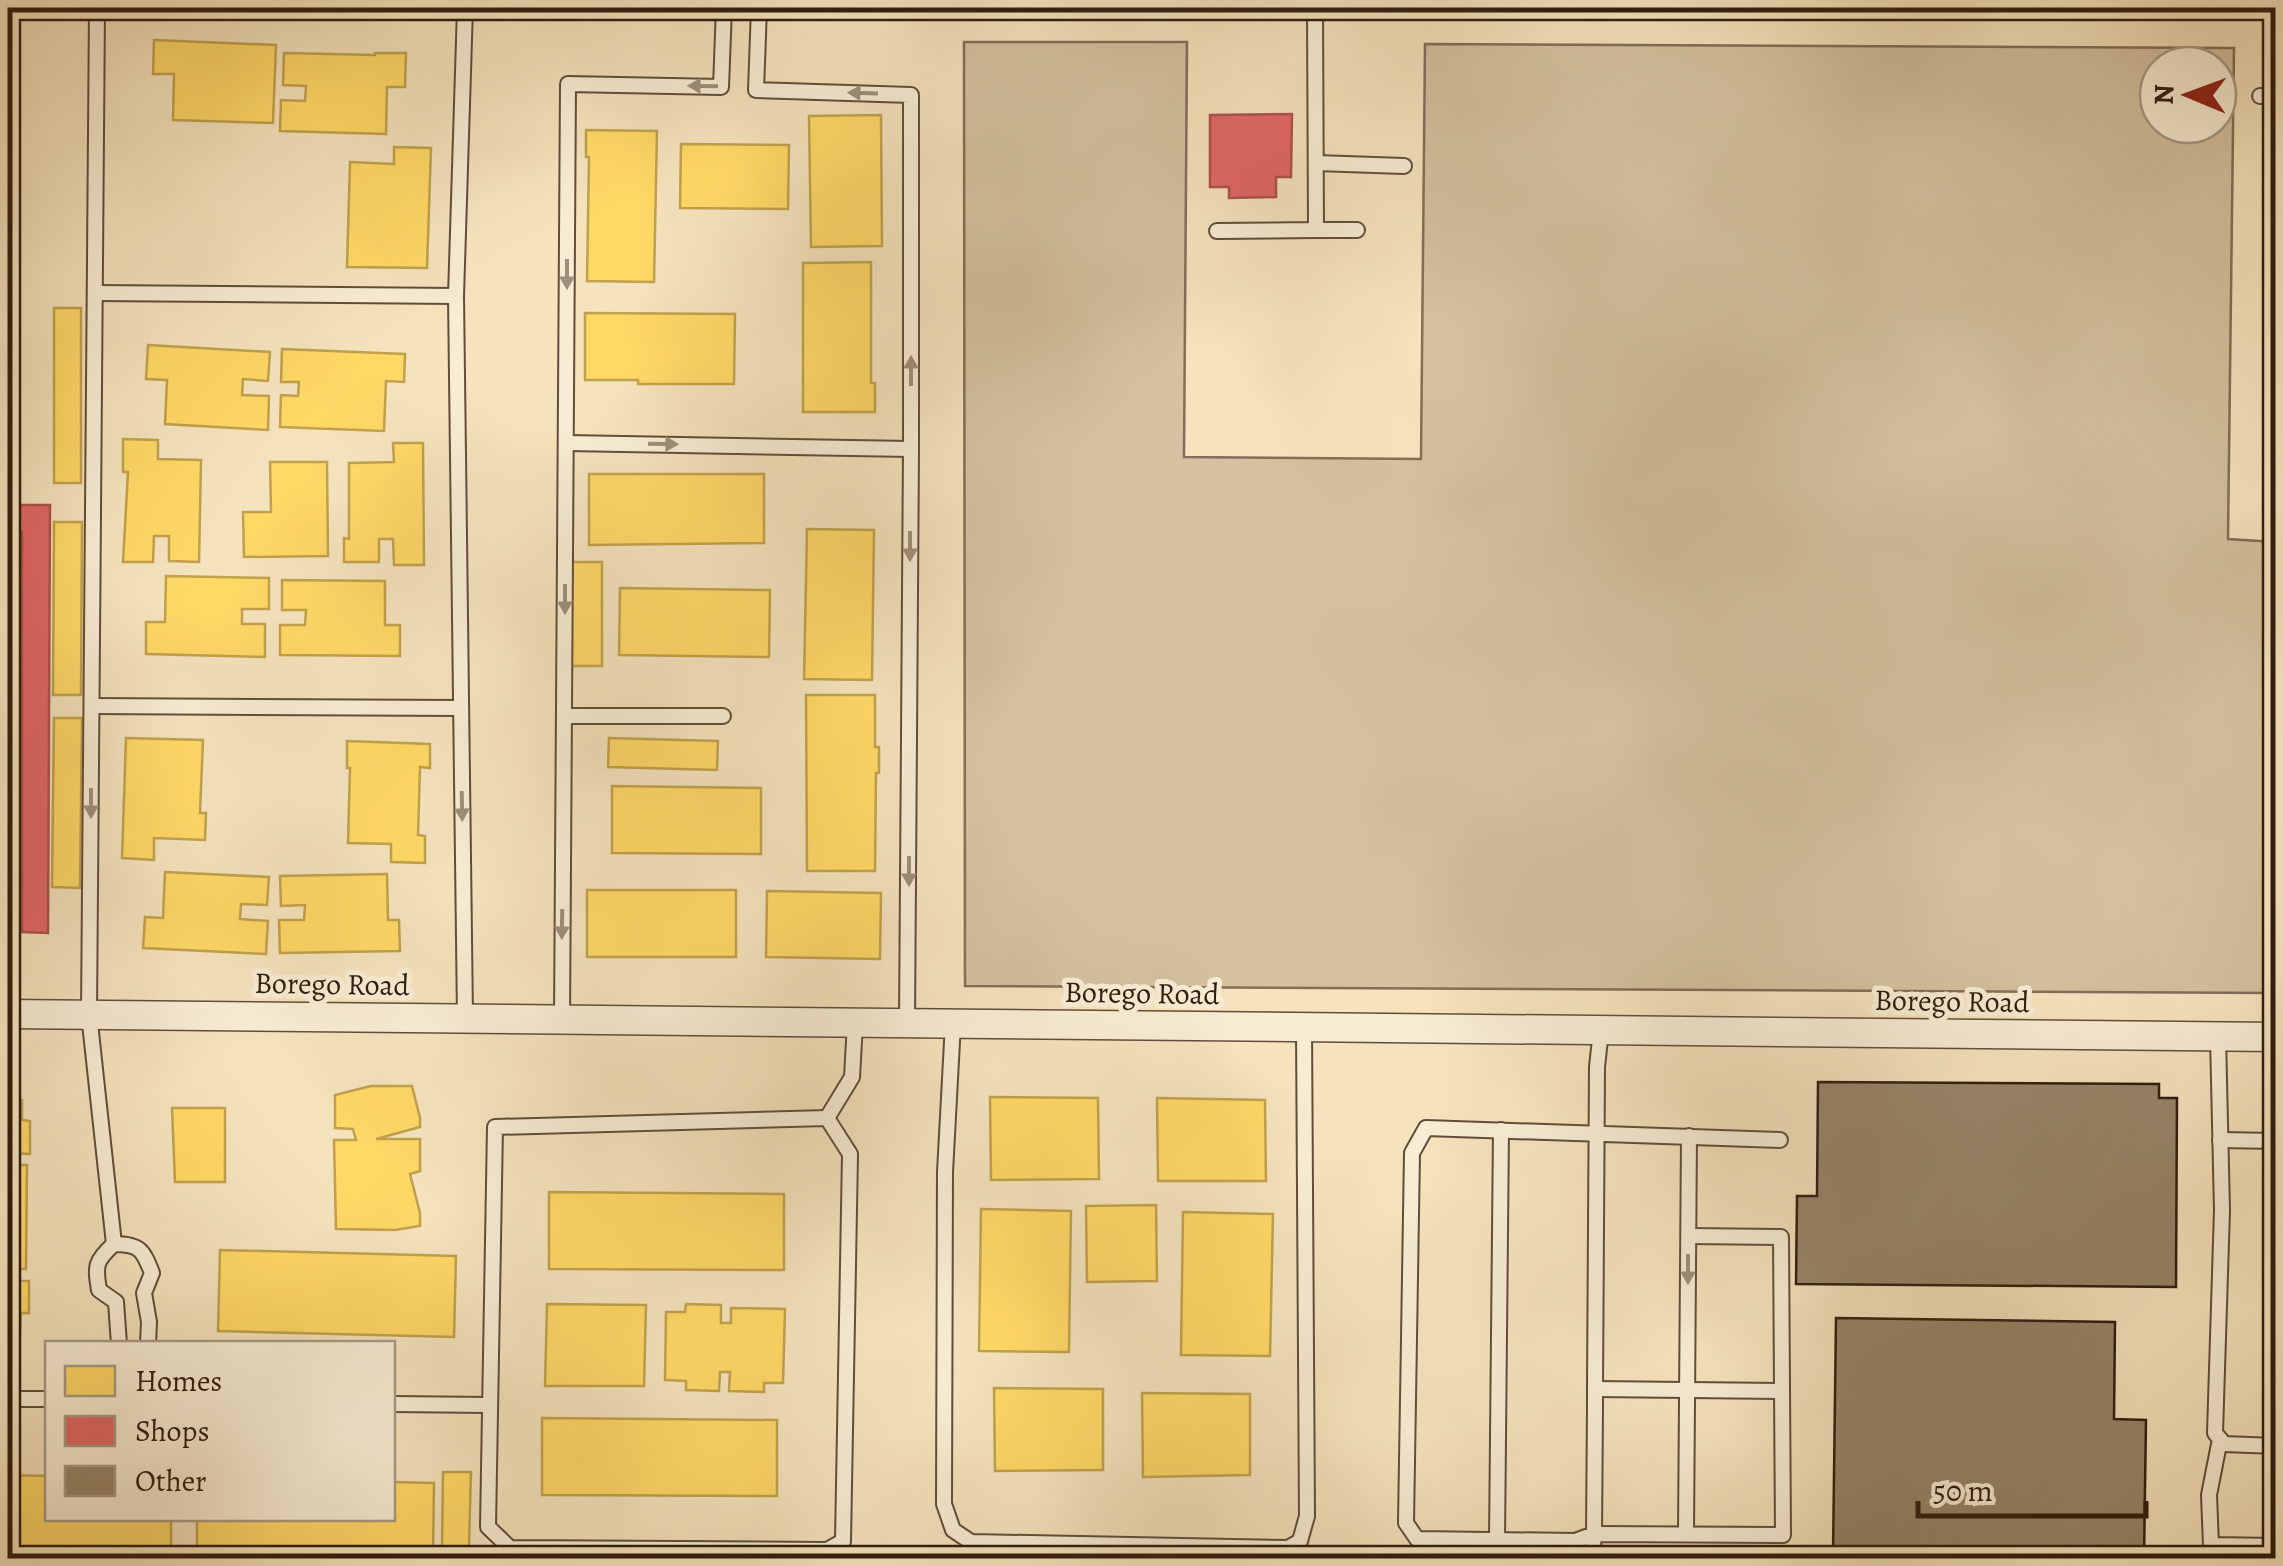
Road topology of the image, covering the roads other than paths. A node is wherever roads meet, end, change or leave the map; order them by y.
1 (97, 8) edge
2 (465, 8) edge
3 (724, 8) edge
4 (759, 8) edge
5 (1315, 8) edge
6 (1316, 163) junction
7 (1404, 166) dead end
8 (1316, 230) junction
9 (1357, 230) dead end
10 (1217, 231) dead end
11 (95, 293) junction
12 (456, 296) junction
13 (566, 442) junction
14 (911, 448) junction
15 (92, 706) junction
16 (461, 708) junction
17 (565, 716) junction
18 (722, 716) dead end
19 (8, 1014) edge
20 (89, 1014) junction
21 (464, 1018) junction
22 (562, 1020) junction
23 (855, 1022) junction
24 (908, 1023) junction
25 (953, 1024) junction
26 (1304, 1027) junction
27 (1601, 1030) junction
28 (2218, 1037) junction
29 (2276, 1038) edge
30 (827, 1118) junction
31 (1501, 1130) junction
32 (1596, 1133) junction
33 (1689, 1136) junction
34 (1780, 1140) dead end
35 (2220, 1140) junction
36 (2276, 1141) edge
37 (1688, 1236) junction
38 (114, 1244) junction
39 (119, 1341) edge
40 (148, 1341) edge
41 (1595, 1389) junction
42 (1688, 1390) junction
43 (1782, 1391) junction
44 (8, 1398) edge
45 (45, 1399) edge
46 (395, 1404) edge
47 (489, 1406) junction
48 (2220, 1440) junction
49 (2276, 1446) edge
50 (1594, 1534) junction
51 (1686, 1534) junction
52 (1497, 1540) junction
53 (2276, 1546) edge
54 (1592, 1558) edge

1 - 11 lane
2 - 12 lane
3 -> 13 lane
14 -> 4 lane
5 - 6 lane
6 - 7 lane
6 - 8 lane
8 - 9 lane
8 - 10 lane
11 - 12 lane
11 - 15 lane
12 - 16 lane
13 -> 14 lane
13 -> 17 lane
14 -> 24 lane
15 - 16 lane
15 -> 20 lane
16 -> 21 lane
17 - 18 lane
17 -> 22 lane
19 - 20 street, Borego Road
20 - 21 street, Borego Road
20 - 38 lane
21 - 22 street, Borego Road
22 - 23 street, Borego Road
23 - 24 street, Borego Road
23 - 30 lane
24 - 25 street, Borego Road
25 - 26 street, Borego Road
25 - 26 lane
26 - 27 street, Borego Road
27 - 28 street, Borego Road
27 - 32 lane
28 - 29 street, Borego Road
28 - 35 lane
30 - 47 lane
30 - 47 lane
31 - 32 lane
31 - 52 lane
31 - 52 lane
32 - 33 lane
32 - 41 lane
33 - 34 lane
33 - 37 lane
35 - 36 lane
35 - 48 lane
37 -> 42 lane
37 - 43 lane
38 - 39 lane
38 - 40 lane
41 - 42 lane
41 - 50 lane
42 - 43 lane
42 - 51 lane
43 - 51 lane
44 - 45 lane
46 - 47 lane
48 - 49 lane
48 - 53 lane
50 - 51 lane
50 - 52 lane
50 - 54 lane

